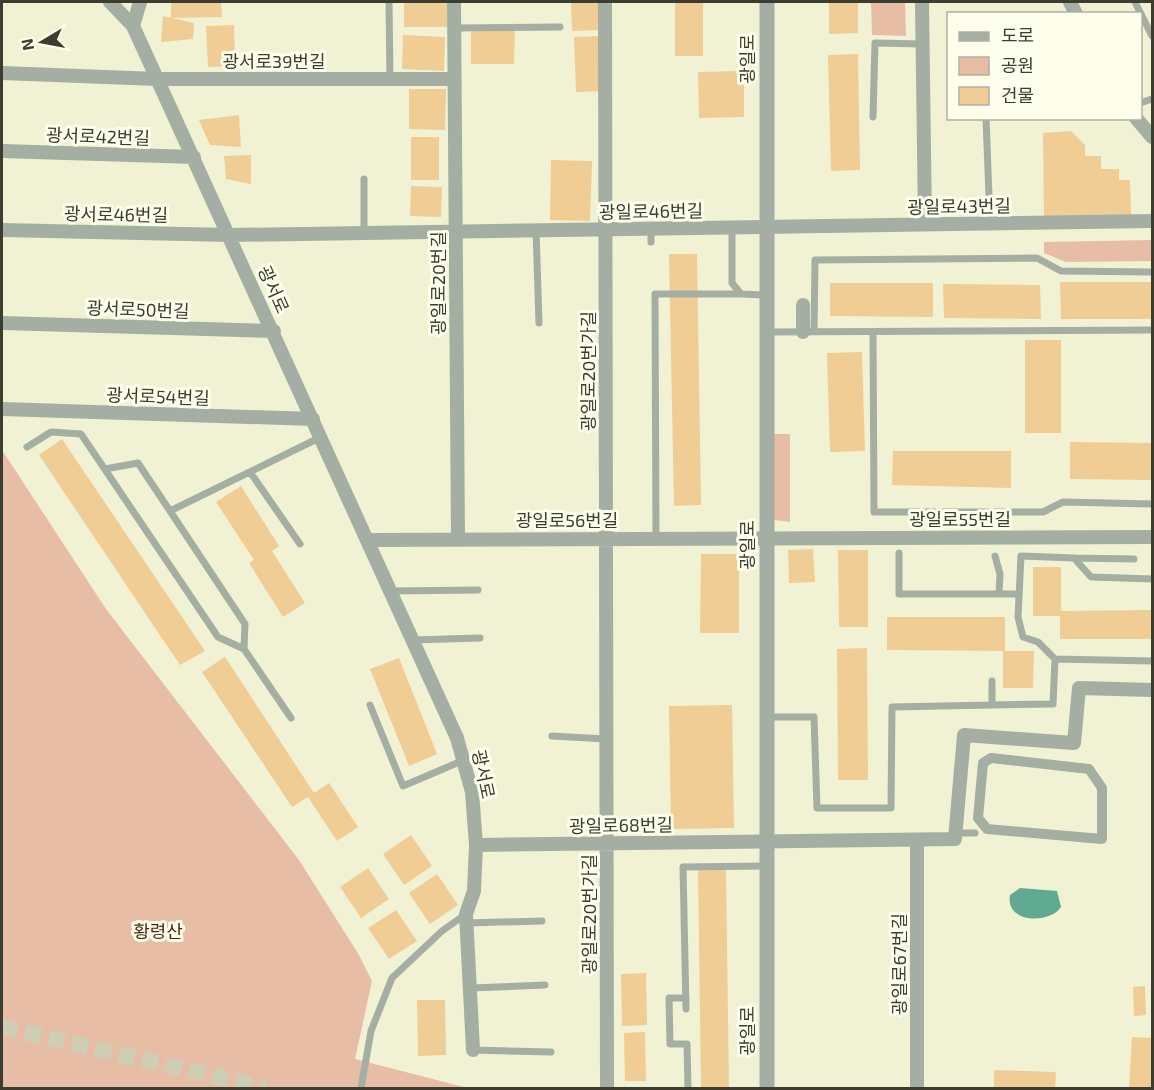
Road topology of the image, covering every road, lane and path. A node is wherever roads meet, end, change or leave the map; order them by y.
1 (110, 2) edge
2 (140, 2) edge
3 (389, 2) edge
4 (454, 2) edge
5 (605, 2) edge
6 (767, 2) edge
7 (922, 2) edge
8 (1142, 16) edge
9 (133, 26) junction
10 (560, 27) dead end
11 (454, 28) junction
12 (1152, 36) edge
13 (922, 44) junction
14 (2, 73) edge
15 (157, 79) junction
16 (390, 79) junction
17 (454, 79) junction
18 (873, 117) dead end
19 (986, 120) edge
20 (1138, 120) edge
21 (1152, 137) edge
22 (2, 151) edge
23 (194, 157) junction
24 (364, 179) dead end
25 (1152, 221) edge
26 (990, 223) junction
27 (926, 224) junction
28 (767, 227) junction
29 (606, 229) junction
30 (2, 230) edge
31 (536, 230) junction
32 (456, 232) junction
33 (364, 233) junction
34 (732, 234) dead end
35 (230, 235) junction
36 (1152, 272) edge
37 (741, 294) junction
38 (767, 295) junction
39 (803, 305) dead end
40 (2, 323) edge
41 (539, 323) dead end
42 (1152, 330) edge
43 (274, 331) junction
44 (767, 332) junction
45 (808, 332) junction
46 (873, 332) junction
47 (2, 409) edge
48 (314, 419) junction
49 (321, 437) junction
50 (27, 447) dead end
51 (105, 469) junction
52 (250, 472) junction
53 (1152, 504) edge
54 (170, 511) junction
55 (606, 537) junction
56 (767, 537) junction
57 (1152, 537) edge
58 (458, 538) junction
59 (656, 538) junction
60 (368, 540) junction
61 (300, 543) dead end
62 (899, 553) dead end
63 (996, 556) dead end
64 (1074, 558) junction
65 (1134, 559) dead end
66 (1152, 579) edge
67 (478, 590) dead end
68 (391, 591) junction
69 (999, 594) junction
70 (1019, 594) junction
71 (480, 638) dead end
72 (413, 640) junction
73 (244, 649) junction
74 (1055, 659) junction
75 (1152, 661) edge
76 (992, 681) dead end
77 (1152, 690) edge
78 (370, 705) dead end
79 (992, 705) junction
80 (767, 717) junction
81 (291, 718) dead end
82 (552, 736) dead end
83 (606, 740) junction
84 (464, 760) junction
85 (956, 833) junction
86 (975, 833) dead end
87 (1102, 838) joint
88 (917, 840) junction
89 (767, 842) junction
90 (607, 843) junction
91 (476, 845) junction
92 (767, 866) junction
93 (466, 919) junction
94 (542, 921) dead end
95 (545, 985) dead end
96 (470, 988) junction
97 (686, 998) junction
98 (686, 1009) dead end
99 (473, 1050) joint
100 (551, 1052) dead end
101 (361, 1089) edge
102 (607, 1089) edge
103 (687, 1089) edge
104 (767, 1089) edge
105 (917, 1089) edge

1 - 9 street, 광서로
2 - 9 street
3 - 16 lane
4 - 11 street, 광일로20번길
5 - 29 street, 광일로20번가길
6 - 28 street, 광일로
7 - 13 street
8 - 12 lane
9 - 15 street, 광서로
10 - 11 lane
11 - 17 street, 광일로20번길
13 - 18 lane
13 - 27 street
14 - 15 street, 광서로39번길
15 - 16 street, 광서로39번길
15 - 23 street, 광서로
16 - 17 street, 광서로39번길
17 - 32 street, 광일로20번길
19 - 26 lane
20 - 21 street
22 - 23 street, 광서로42번길
23 - 35 street, 광서로
24 - 33 lane
25 - 26 street, 광일로43번길
26 - 27 street, 광일로43번길
27 - 28 street, 광일로43번길
28 - 29 street, 광일로46번길
28 - 38 street, 광일로
29 - 31 street, 광일로46번길
29 - 55 street, 광일로20번가길
30 - 35 street, 광서로46번길
31 - 32 street, 광일로46번길
31 - 41 lane
32 - 33 street, 광일로46번길
32 - 58 street, 광일로20번길
33 - 35 street, 광일로46번길
34 - 37 lane
35 - 43 street, 광서로
36 - 45 lane
37 - 38 lane
37 - 59 lane
38 - 44 street, 광일로
39 - 45 street
40 - 43 street, 광서로50번길
42 - 46 lane
43 - 48 street, 광서로
44 - 45 lane
44 - 56 street, 광일로
45 - 46 lane
46 - 53 lane
47 - 48 street, 광서로54번길
48 - 49 street, 광서로
49 - 52 lane
49 - 60 street, 광서로
50 - 51 lane
51 - 54 lane
51 - 73 lane
52 - 54 lane
52 - 61 lane
54 - 73 lane
55 - 58 street, 광일로56번길
55 - 59 street, 광일로56번길
55 - 83 street, 광일로20번가길
56 - 57 street, 광일로55번길
56 - 59 street, 광일로56번길
56 - 80 street, 광일로
58 - 60 street, 광일로56번길
60 - 68 street, 광서로
62 - 69 lane
63 - 69 lane
64 - 65 lane
64 - 66 lane
64 - 70 lane
67 - 68 lane
68 - 72 street, 광서로
69 - 70 lane
70 - 74 lane
71 - 72 lane
72 - 84 street, 광서로
73 - 81 lane
74 - 75 lane
74 - 79 lane
76 - 79 lane
77 - 85 street
78 - 84 lane
79 - 80 lane
80 - 89 street, 광일로
82 - 83 lane
83 - 90 street, 광일로20번가길
84 - 91 street, 광서로
85 - 86 lane
85 - 88 street
87 - 87 street
88 - 89 street
88 - 105 street, 광일로67번길
89 - 90 street, 광일로68번길
89 - 92 street, 광일로
90 - 91 street, 광일로68번길
90 - 102 street, 광일로20번가길
91 - 93 street, 광서로
92 - 97 lane
92 - 104 street, 광일로
93 - 94 lane
93 - 96 street, 광서로
93 - 101 lane
95 - 96 lane
96 - 99 street, 광서로
97 - 98 lane
97 - 103 lane
99 - 100 lane, 광서로

